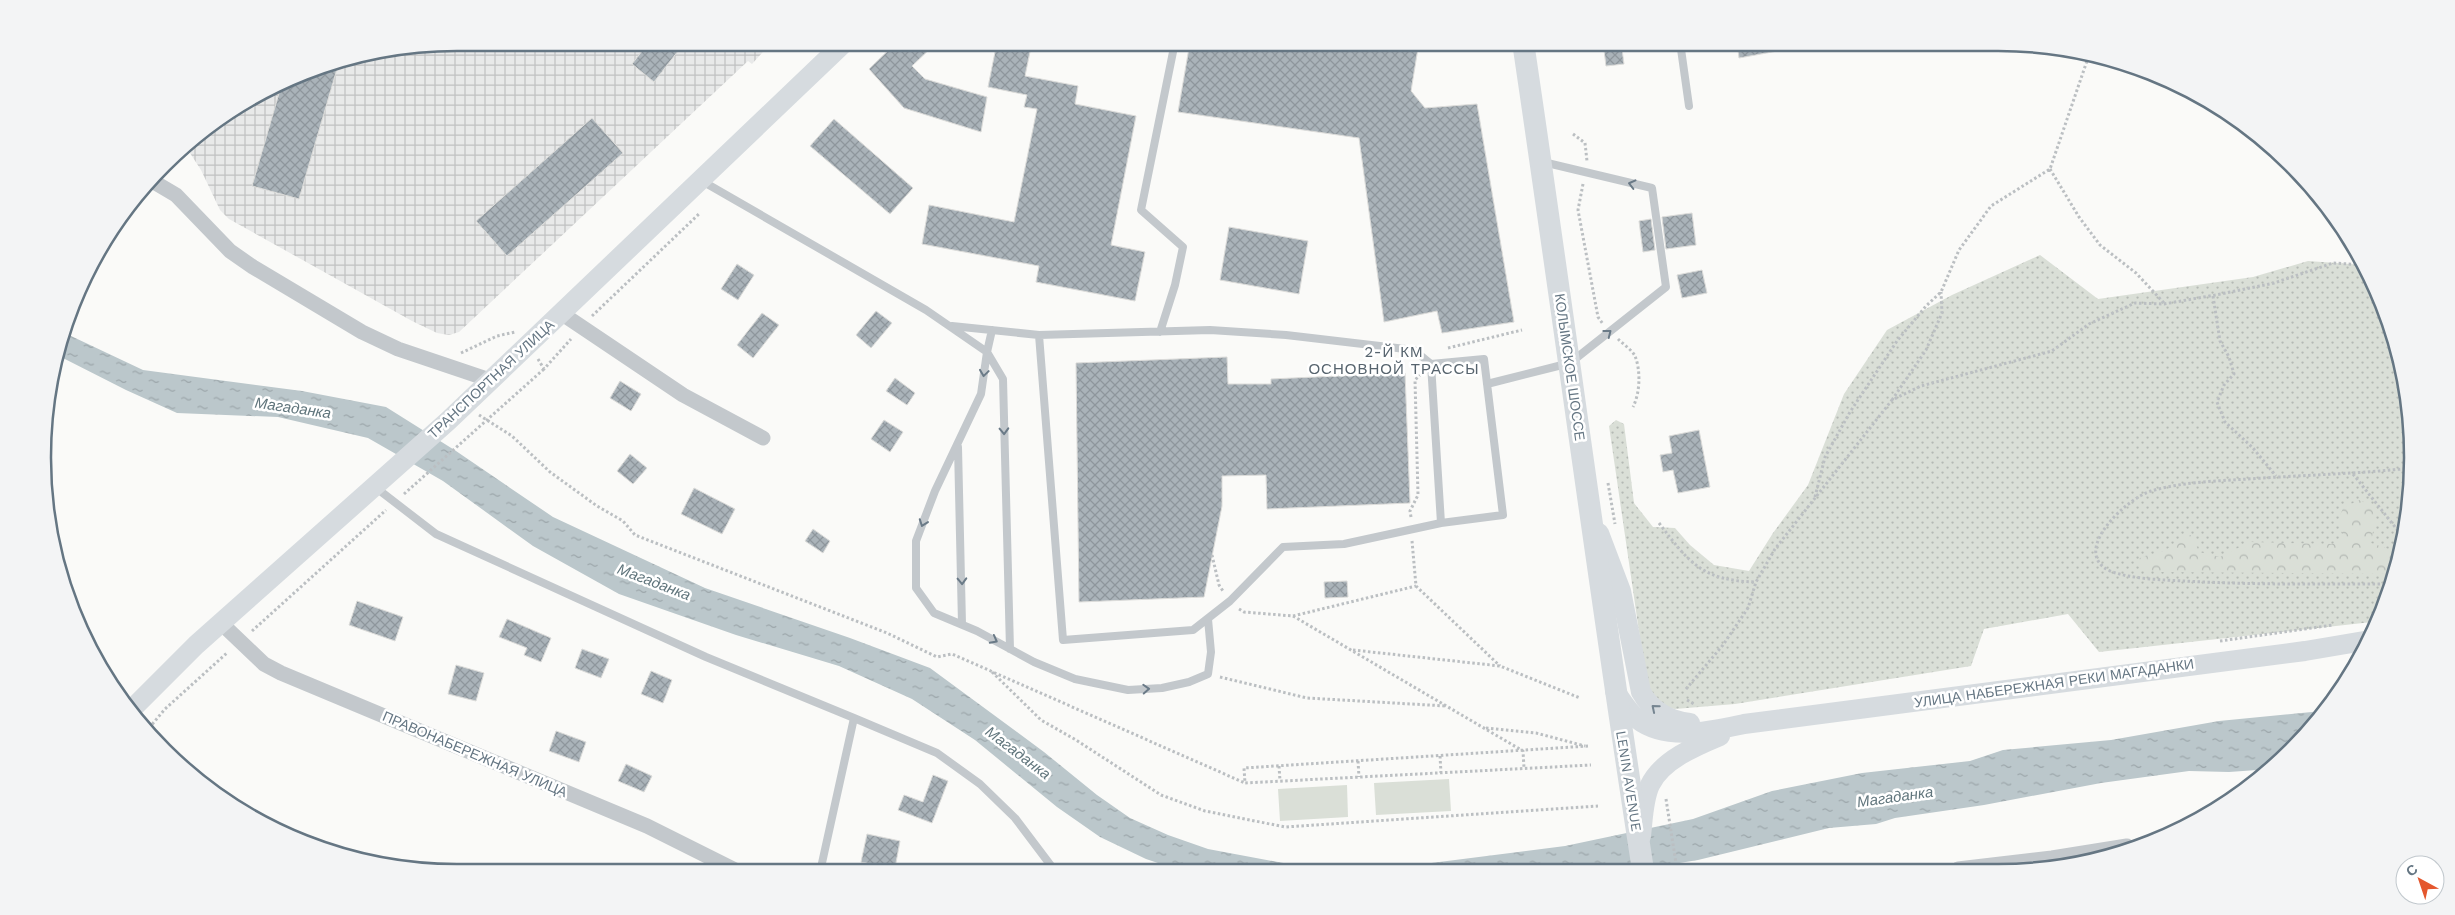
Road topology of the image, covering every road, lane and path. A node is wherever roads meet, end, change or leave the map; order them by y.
1 (836, 51) edge
2 (1173, 51) edge
3 (1524, 51) edge
4 (1681, 51) edge
5 (2088, 61) edge
6 (1689, 106) dead end
7 (1573, 134) dead end
8 (1540, 161) junction
9 (2050, 169) junction
10 (1586, 172) junction
11 (700, 180) junction
12 (157, 184) edge
13 (2355, 264) edge
14 (1941, 292) junction
15 (2213, 296) junction
16 (2164, 304) junction
17 (561, 313) junction
18 (950, 325) junction
19 (992, 330) junction
20 (1160, 332) junction
21 (1610, 332) junction
22 (1039, 335) junction
23 (987, 352) junction
24 (1431, 364) junction
25 (1570, 364) junction
26 (544, 369) dead end
27 (490, 380) junction
28 (1487, 384) junction
29 (1892, 400) junction
30 (464, 405) junction
31 (1632, 407) dead end
32 (485, 420) junction
33 (763, 438) dead end
34 (958, 445) junction
35 (2404, 469) edge
36 (2353, 474) junction
37 (2276, 477) junction
38 (1608, 480) dead end
39 (375, 487) junction
40 (1814, 500) junction
41 (395, 502) junction
42 (1589, 508) junction
43 (1441, 523) junction
44 (1659, 523) dead end
45 (1616, 528) dead end
46 (2397, 530) edge
47 (1212, 555) dead end
48 (1756, 582) junction
49 (2383, 584) edge
50 (1416, 586) dead end
51 (1230, 601) junction
52 (1293, 616) junction
53 (1208, 619) junction
54 (221, 622) junction
55 (962, 624) junction
56 (240, 642) junction
57 (2359, 642) edge
58 (1010, 649) junction
59 (1351, 649) junction
60 (990, 671) junction
61 (1208, 674) junction
62 (1686, 689) dead end
63 (1615, 691) junction
64 (1580, 698) dead end
65 (135, 705) edge
66 (1446, 706) junction
67 (854, 718) junction
68 (1744, 724) junction
69 (152, 725) edge
70 (1484, 728) junction
71 (1522, 751) junction
72 (1440, 756) junction
73 (1358, 761) junction
74 (1591, 765) dead end
75 (1279, 766) junction
76 (1524, 768) junction
77 (1441, 773) junction
78 (1360, 777) junction
79 (1280, 781) junction
80 (1246, 783) junction
81 (1649, 796) junction
82 (1598, 806) dead end
83 (1641, 859) edge
84 (723, 864) edge
85 (822, 864) edge
86 (1050, 864) edge
87 (1675, 864) edge

1 - 11 street, ТРАНСПОРТНАЯ УЛИЦА
2 - 20 lane
3 - 8 main road, КОЛЫМСКОЕ ШОССЕ
4 - 6 lane
5 - 9 path
7 - 10 path
8 - 10 lane
8 - 25 main road, КОЛЫМСКОЕ ШОССЕ
9 - 14 path
9 - 16 path
10 - 21 path
21 -> 10 lane
11 - 17 street, ТРАНСПОРТНАЯ УЛИЦА
11 - 18 lane
12 - 27 street
13 - 15 path
14 - 29 path
14 - 40 path
15 - 16 path
15 - 37 path
16 - 29 path
17 - 27 street, ТРАНСПОРТНАЯ УЛИЦА
17 - 33 street
18 - 19 lane
18 - 23 lane
19 - 22 lane
19 - 23 lane
20 - 22 lane
20 - 24 lane
25 -> 21 lane
21 - 31 path
22 - 53 lane
23 -> 34 lane
23 -> 58 lane
24 - 28 lane
24 - 43 lane
25 - 28 lane
25 - 42 main road, КОЛЫМСКОЕ ШОССЕ
26 - 32 path
27 - 30 street, ТРАНСПОРТНАЯ УЛИЦА
28 - 43 lane
29 - 40 path
30 - 32 path
30 - 39 street, ТРАНСПОРТНАЯ УЛИЦА
32 - 41 path
32 - 60 path
34 -> 55 lane
34 -> 55 lane
35 - 36 path
36 - 37 path
36 - 46 path
37 - 49 path
38 - 45 path
39 - 41 lane
39 - 54 street, ТРАНСПОРТНАЯ УЛИЦА
40 - 48 path
41 - 56 path
41 - 67 lane
42 - 63 main road, КОЛЫМСКОЕ ШОССЕ
68 -> 42 street
43 - 51 lane
44 - 48 path
47 - 51 path
48 - 62 path
50 - 52 path
51 - 52 path
51 - 53 lane
52 - 59 path
53 - 61 lane
54 - 56 street, ПРАВОНАБЕРЕЖНАЯ УЛИЦА
54 - 65 street, ТРАНСПОРТНАЯ УЛИЦА
55 -> 58 lane
56 - 69 path
56 - 84 street, ПРАВОНАБЕРЕЖНАЯ УЛИЦА
57 - 68 street, УЛИЦА НАБЕРЕЖНАЯ РЕКИ МАГАДАНКИ
58 -> 61 lane
59 - 64 path
59 - 66 path
60 - 80 path
60 - 82 path
61 - 66 path
63 - 68 street
63 - 81 main road, LENIN AVENUE
66 - 70 path
67 - 85 lane
67 - 86 lane
68 - 81 street
70 - 71 path
70 - 71 path
71 - 72 path
71 - 76 path
72 - 73 path
72 - 77 path
73 - 75 path
73 - 78 path
74 - 76 path
75 - 79 path
75 - 80 path
76 - 77 path
77 - 78 path
78 - 79 path
79 - 80 path
81 - 83 main road, LENIN AVENUE
81 - 87 path

